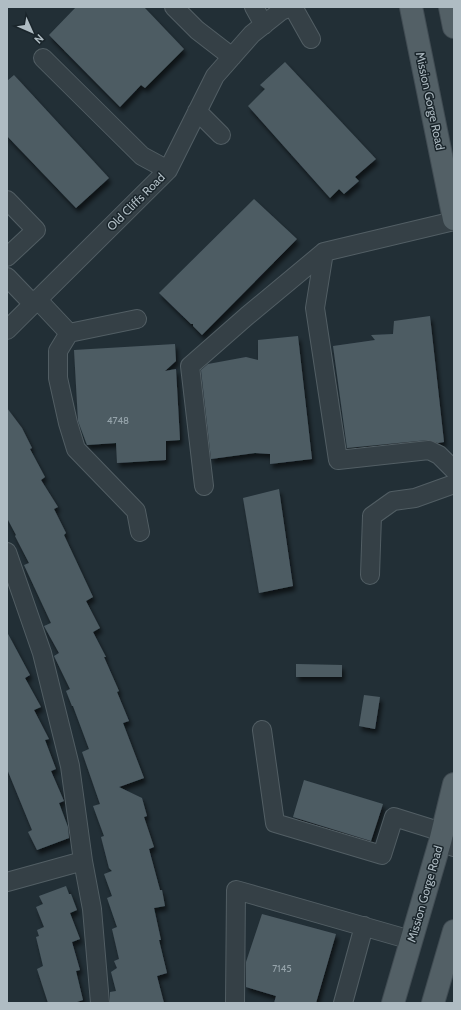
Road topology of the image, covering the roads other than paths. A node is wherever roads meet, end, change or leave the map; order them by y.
1 (174, 7) edge
2 (254, 7) edge
3 (292, 7) edge
4 (411, 7) edge
5 (450, 7) edge
6 (264, 25) junction
7 (454, 27) edge
8 (311, 39) dead end
9 (232, 57) junction
10 (43, 58) dead end
11 (197, 111) junction
12 (221, 135) dead end
13 (168, 170) junction
14 (7, 200) edge
15 (454, 220) edge
16 (324, 252) junction
17 (7, 258) edge
18 (7, 277) edge
19 (35, 302) junction
20 (137, 319) dead end
21 (7, 330) edge
22 (69, 333) junction
23 (454, 470) edge
24 (454, 484) edge
25 (204, 486) dead end
26 (140, 532) dead end
27 (7, 552) edge
28 (370, 575) dead end
29 (262, 730) dead end
30 (454, 784) edge
31 (445, 840) edge
32 (83, 861) junction
33 (7, 882) edge
34 (364, 926) junction
35 (454, 931) edge
36 (411, 940) junction
37 (100, 1003) edge
38 (235, 1003) edge
39 (343, 1003) edge
40 (393, 1003) edge
41 (433, 1003) edge

1 - 9 street
2 - 6 street
3 - 6 street, Old Cliffs Road
3 - 8 street
4 - 15 main road, Mission Gorge Road
5 - 7 main road
6 - 9 street, Old Cliffs Road
9 - 11 street, Old Cliffs Road
10 - 13 street
11 - 12 street
11 - 13 street, Old Cliffs Road
13 - 19 street, Old Cliffs Road
14 - 17 street
15 - 16 street
16 - 23 street
16 - 25 street
18 - 19 street
19 - 21 street, Old Cliffs Road
19 - 22 street
20 - 22 street
22 - 26 street
24 - 28 street
27 - 32 street
29 - 31 street
30 - 31 main road, Mission Gorge Road
31 - 36 main road, Mission Gorge Road
32 - 33 street
32 - 37 street
34 - 36 street
34 - 38 street
34 - 39 street
35 - 41 main road
36 - 40 main road, Mission Gorge Road

